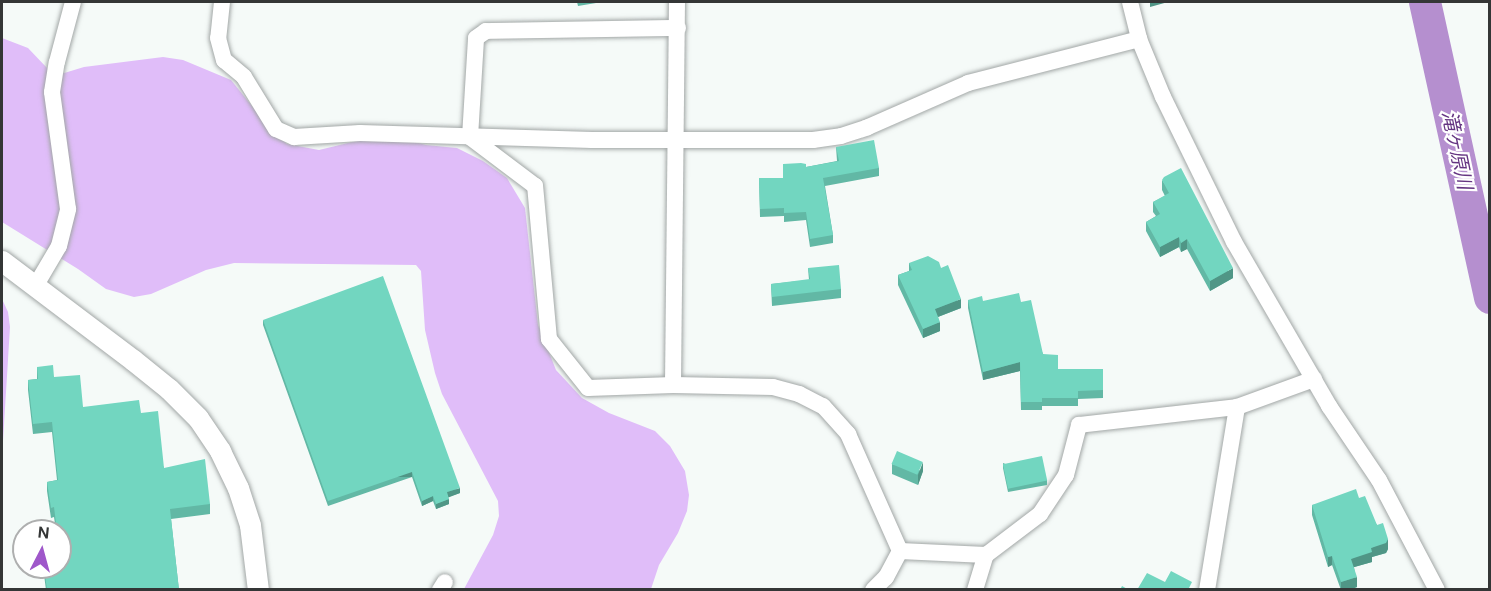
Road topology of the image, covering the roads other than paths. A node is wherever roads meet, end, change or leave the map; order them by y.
1 (73, 2) edge
2 (222, 2) edge
3 (677, 2) edge
4 (1130, 2) edge
5 (678, 28) junction
6 (1139, 39) junction
7 (470, 137) junction
8 (676, 140) junction
9 (2, 261) edge
10 (36, 285) junction
11 (1314, 379) junction
12 (673, 385) junction
13 (1237, 407) junction
14 (900, 551) junction
15 (986, 555) junction
16 (258, 590) edge
17 (873, 590) edge
18 (975, 590) edge
19 (1207, 590) edge
20 (1437, 590) edge

1 - 10 street
2 - 7 street
3 - 5 street
4 - 6 street
5 - 7 street
5 - 8 street
6 - 8 street
6 - 11 street
7 - 8 street
7 - 12 street
8 - 12 street
9 - 10 street
10 - 16 street
11 - 13 street
11 - 20 street
12 - 14 street
13 - 15 street
13 - 19 street
14 - 15 street
14 - 17 street
15 - 18 street

